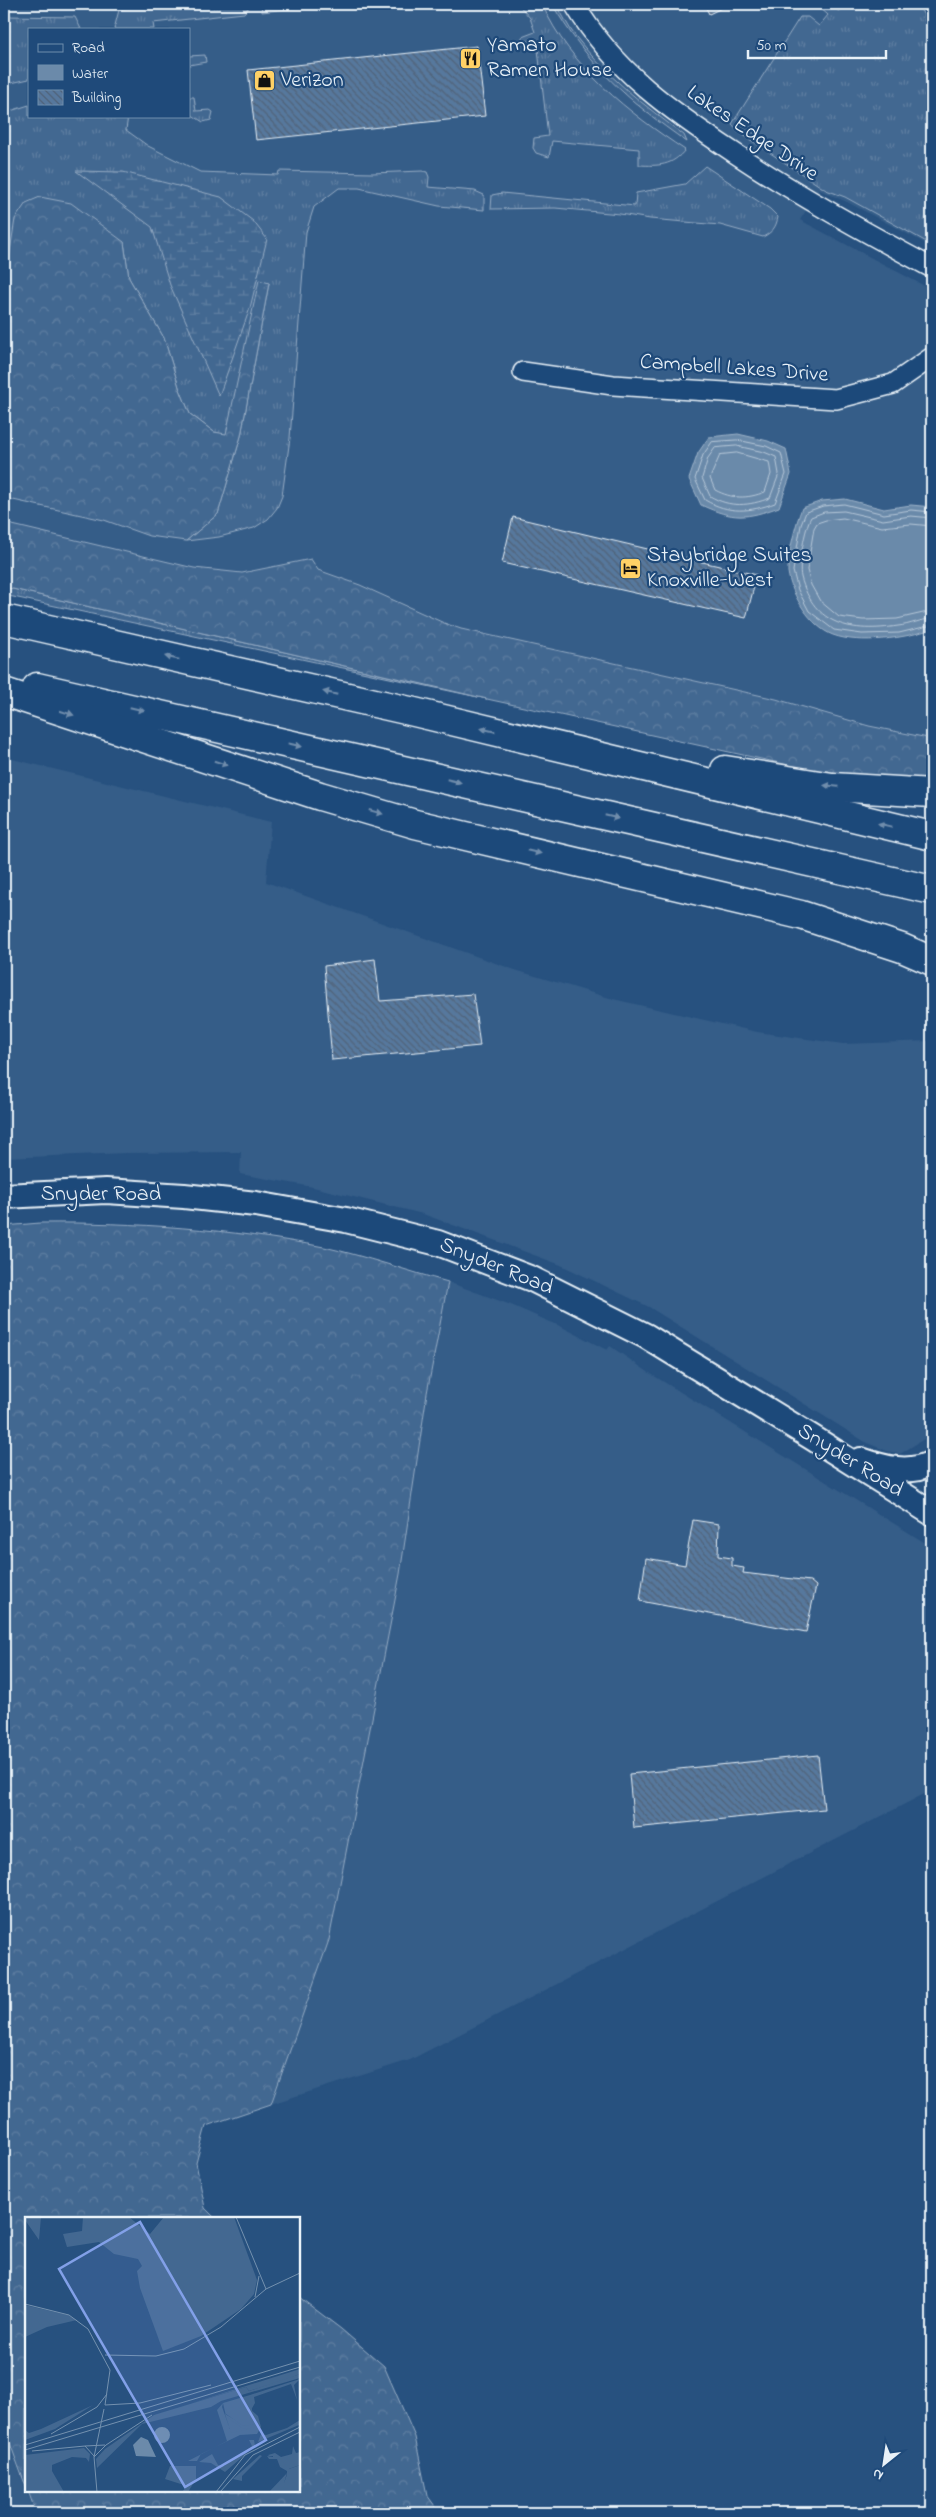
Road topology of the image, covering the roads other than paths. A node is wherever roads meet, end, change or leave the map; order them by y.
1 (574, 4) edge
2 (932, 268) edge
3 (932, 357) edge
4 (523, 372) dead end
5 (4, 620) edge
6 (4, 679) edge
7 (4, 692) edge
8 (520, 738) junction
9 (932, 793) edge
10 (932, 836) edge
11 (932, 890) edge
12 (932, 961) edge
13 (4, 1196) edge
14 (836, 1452) junction
15 (932, 1463) edge
16 (932, 1513) edge

1 - 2 street, Lakes Edge Drive
3 - 4 street, Campbell Lakes Drive
8 -> 5 highway
6 -> 11 highway
7 -> 12 highway
9 -> 8 highway
10 -> 8 highway
13 - 14 street, Snyder Road
14 - 15 street
14 - 16 street, Snyder Road

